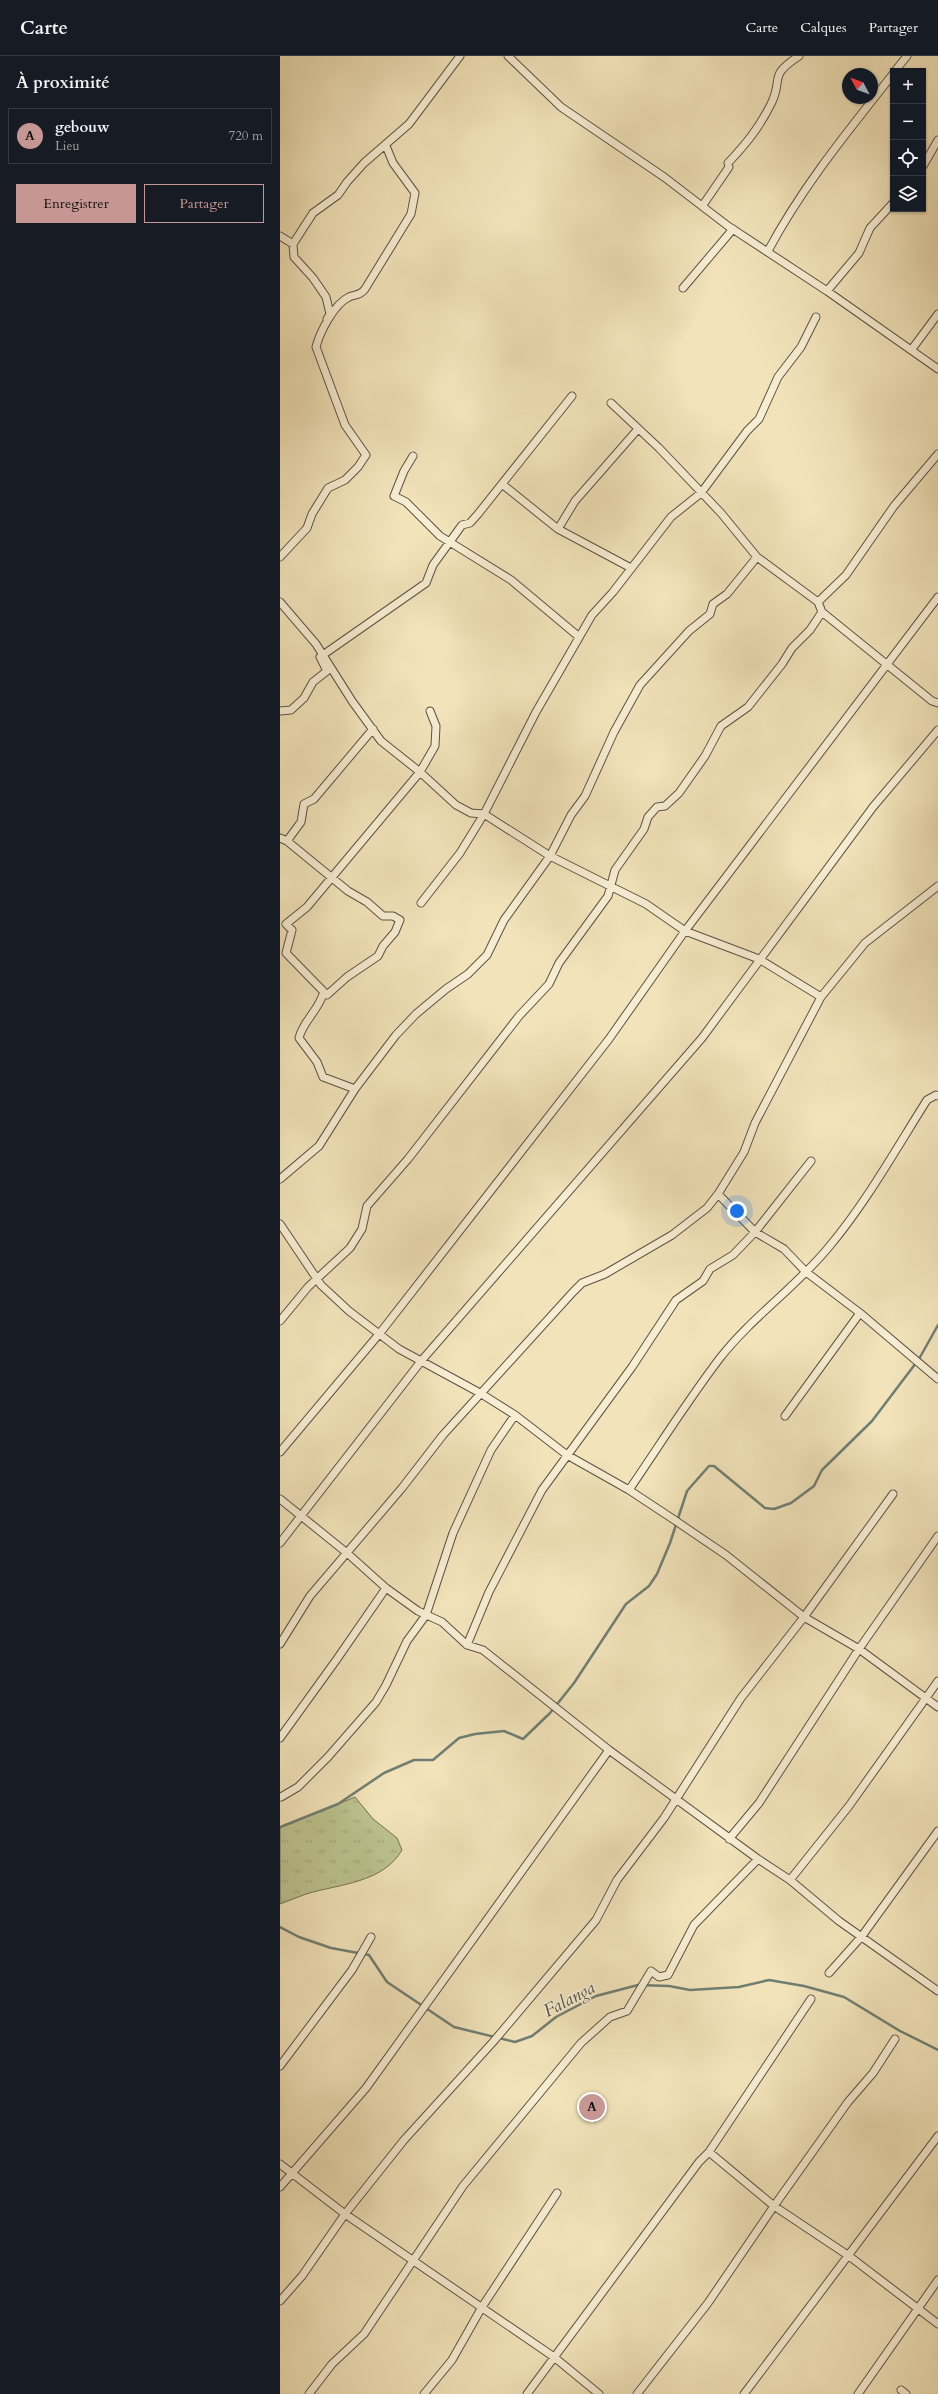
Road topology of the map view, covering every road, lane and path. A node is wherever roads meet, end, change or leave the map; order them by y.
1 (460, 56) edge
2 (508, 56) edge
3 (799, 56) edge
4 (907, 56) edge
5 (898, 68) edge
6 (890, 78) edge
7 (938, 140) edge
8 (386, 146) junction
9 (926, 161) edge
10 (703, 205) junction
11 (890, 206) edge
12 (733, 229) junction
13 (280, 236) edge
14 (293, 244) junction
15 (768, 251) junction
16 (683, 288) dead end
17 (827, 291) junction
18 (938, 314) edge
19 (816, 317) dead end
20 (327, 319) junction
21 (912, 350) junction
22 (938, 369) edge
23 (572, 396) dead end
24 (611, 403) dead end
25 (638, 429) junction
26 (938, 454) edge
27 (413, 456) dead end
28 (502, 484) junction
29 (701, 493) junction
30 (558, 529) junction
31 (449, 541) junction
32 (280, 557) edge
33 (756, 557) junction
34 (631, 568) junction
35 (938, 596) edge
36 (280, 602) edge
37 (818, 602) junction
38 (822, 612) junction
39 (578, 636) junction
40 (323, 655) junction
41 (887, 666) junction
42 (938, 703) edge
43 (280, 711) edge
44 (430, 711) dead end
45 (373, 729) junction
46 (938, 730) edge
47 (420, 772) junction
48 (484, 814) junction
49 (280, 838) edge
50 (287, 841) junction
51 (550, 856) junction
52 (330, 878) junction
53 (611, 886) junction
54 (938, 886) edge
55 (421, 902) dead end
56 (685, 931) junction
57 (759, 960) junction
58 (327, 995) junction
59 (821, 997) junction
60 (355, 1089) junction
61 (938, 1096) edge
62 (811, 1161) dead end
63 (280, 1179) edge
64 (718, 1194) junction
65 (280, 1224) edge
66 (756, 1232) junction
67 (806, 1272) junction
68 (316, 1279) junction
69 (321, 1285) junction
70 (308, 1287) junction
71 (860, 1313) junction
72 (280, 1321) edge
73 (380, 1333) junction
74 (422, 1360) junction
75 (938, 1379) edge
76 (480, 1392) junction
77 (515, 1415) junction
78 (786, 1416) dead end
79 (280, 1452) edge
80 (567, 1455) junction
81 (629, 1490) junction
82 (893, 1494) dead end
83 (280, 1499) edge
84 (300, 1517) junction
85 (938, 1536) edge
86 (280, 1543) edge
87 (347, 1553) junction
88 (386, 1588) junction
89 (426, 1615) junction
90 (804, 1617) junction
91 (280, 1644) edge
92 (467, 1645) junction
93 (859, 1649) junction
94 (938, 1681) edge
95 (927, 1697) junction
96 (938, 1706) edge
97 (280, 1738) edge
98 (609, 1750) junction
99 (281, 1797) dead end
100 (676, 1799) junction
101 (938, 1830) edge
102 (729, 1838) junction
103 (758, 1859) junction
104 (790, 1880) junction
105 (862, 1936) junction
106 (371, 1937) dead end
107 (829, 1973) dead end
108 (937, 1990) edge
109 (811, 1999) dead end
110 (895, 2039) dead end
111 (280, 2066) edge
112 (938, 2136) edge
113 (709, 2152) junction
114 (280, 2164) edge
115 (292, 2173) junction
116 (280, 2187) edge
117 (557, 2193) dead end
118 (774, 2206) junction
119 (345, 2214) junction
120 (849, 2256) junction
121 (414, 2260) junction
122 (938, 2280) edge
123 (280, 2301) edge
124 (482, 2307) junction
125 (917, 2309) junction
126 (938, 2324) edge
127 (554, 2357) junction
128 (309, 2394) edge
129 (424, 2394) edge
130 (528, 2394) edge
131 (599, 2394) edge
132 (636, 2394) edge
133 (744, 2394) edge
134 (858, 2394) edge

1 - 8 street
2 - 10 street
3 - 10 street
4 - 5 street
6 - 15 street
7 - 9 street
8 - 14 street
8 - 20 street
10 - 12 street
11 - 17 street
12 - 15 street
12 - 16 street
13 - 14 street
14 - 20 street
15 - 17 street
17 - 21 street
18 - 21 street
19 - 29 street
20 - 32 street
21 - 22 street
23 - 28 street
24 - 25 street
25 - 29 street
25 - 30 street
26 - 37 street
27 - 31 street
28 - 30 street
28 - 31 street
29 - 33 street
29 - 34 street
30 - 34 street
31 - 39 street
31 - 40 street
33 - 37 street
33 - 51 street
34 - 39 street
35 - 41 street
36 - 40 street
37 - 38 street
38 - 41 street
38 - 53 street
39 - 48 street
40 - 43 street
40 - 45 street
41 - 42 street
41 - 56 street
44 - 47 street
45 - 47 street
45 - 50 street
46 - 57 street
47 - 48 street
47 - 52 street
48 - 51 street
48 - 55 street
49 - 50 street
50 - 52 street
51 - 53 street
51 - 60 street
52 - 58 street
52 - 58 street
53 - 56 street
53 - 68 street
54 - 59 street
56 - 57 street
56 - 73 street
57 - 59 street
57 - 74 street
58 - 60 street
59 - 64 street
60 - 63 street
61 - 67 street
62 - 66 street
64 - 66 street
64 - 76 street
65 - 68 street
66 - 67 street
66 - 80 street
67 - 71 street
67 - 81 street
68 - 69 street
68 - 70 street
69 - 70 street
69 - 73 street
70 - 72 street
71 - 75 street
71 - 78 street
73 - 74 street
73 - 79 street
74 - 76 street
74 - 84 street
76 - 77 street
76 - 87 street
77 - 80 street
77 - 89 street
80 - 81 street
80 - 92 street
81 - 90 street
82 - 90 street
83 - 84 street
84 - 86 street
84 - 87 street
85 - 93 street
87 - 88 street
87 - 91 street
88 - 89 street
88 - 97 street
89 - 92 street
89 - 99 street
90 - 93 street
90 - 100 street
92 - 98 street
93 - 95 street
93 - 102 street
94 - 95 street
95 - 96 street
95 - 104 street
98 - 100 street
98 - 115 street
100 - 102 street
100 - 119 street
101 - 105 street
102 - 103 street
103 - 104 street
103 - 121 street
104 - 105 street
105 - 107 street
105 - 108 street
106 - 111 street
109 - 113 street
110 - 118 street
112 - 120 street
113 - 118 street
113 - 127 street
114 - 115 street
115 - 116 street
115 - 119 street
117 - 124 street
118 - 120 street
118 - 132 street
119 - 121 street
119 - 123 street
120 - 125 street
120 - 133 street
121 - 124 street
121 - 128 street
122 - 125 street
124 - 127 street
124 - 129 street
125 - 126 street
125 - 134 street
127 - 130 street
127 - 131 street

